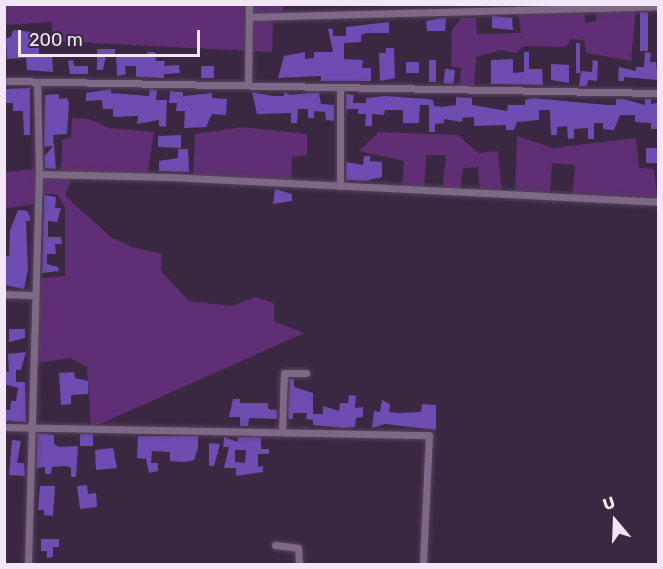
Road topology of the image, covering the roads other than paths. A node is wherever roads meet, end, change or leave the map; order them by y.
1 (249, 4) edge
2 (658, 6) edge
3 (249, 17) junction
4 (4, 81) edge
5 (37, 82) junction
6 (248, 85) junction
7 (340, 87) junction
8 (658, 93) edge
9 (39, 174) junction
10 (340, 186) junction
11 (658, 202) edge
12 (4, 294) edge
13 (33, 295) junction
14 (306, 373) dead end
15 (4, 427) edge
16 (31, 427) junction
17 (282, 432) junction
18 (275, 545) dead end
19 (28, 564) edge
20 (299, 564) edge
21 (423, 564) edge

1 - 3 street
2 - 3 street
3 - 6 street
4 - 5 street
5 - 6 street
5 - 9 street
6 - 7 street
7 - 8 street
7 - 10 street
9 - 10 street
9 - 13 street
10 - 11 street
12 - 13 street
13 - 16 street
14 - 17 street
15 - 16 street
16 - 17 street
16 - 19 street
17 - 21 street
18 - 20 street

